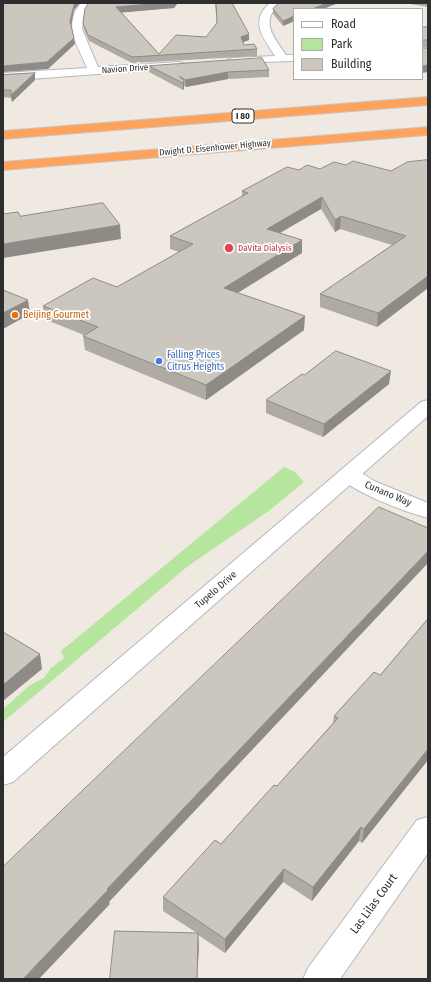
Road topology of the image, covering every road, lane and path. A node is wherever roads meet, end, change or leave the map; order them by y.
1 (87, 3) edge
2 (276, 3) edge
3 (282, 58) junction
4 (293, 58) edge
5 (218, 62) edge
6 (187, 64) edge
7 (94, 71) junction
8 (3, 77) edge
9 (428, 101) edge
10 (428, 131) edge
11 (3, 134) edge
12 (177, 151) junction
13 (3, 166) edge
14 (3, 175) edge
15 (428, 406) edge
16 (349, 475) junction
17 (428, 511) edge
18 (3, 774) edge
19 (428, 829) edge
20 (320, 979) edge

1 - 7 street
2 - 3 street
3 - 4 street
3 - 5 street
6 - 7 street, Navion Drive
7 - 8 street, Navion Drive
9 - 11 highway, I 80
10 - 12 highway, Dwight D. Eisenhower Highway
12 - 13 highway, Dwight D. Eisenhower Highway
12 - 14 highway
15 - 16 street, Tupelo Drive
16 - 17 street, Cunano Way
16 - 18 street, Tupelo Drive
19 - 20 street, Las Lilas Court

